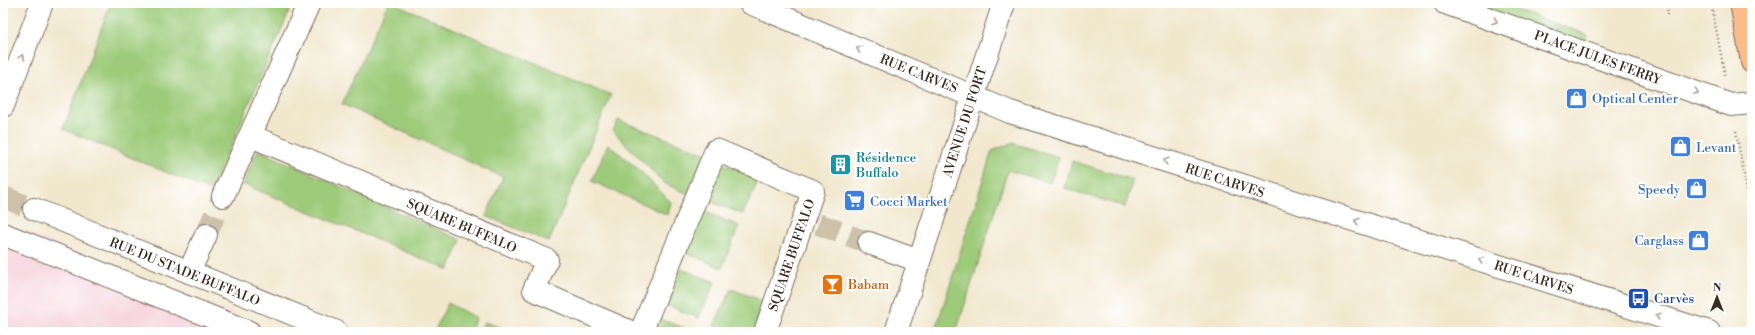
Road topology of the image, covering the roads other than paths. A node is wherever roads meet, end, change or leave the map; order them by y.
1 (42, 3) edge
2 (309, 3) edge
3 (750, 3) edge
4 (1004, 3) edge
5 (1445, 3) edge
6 (1741, 3) edge
7 (1752, 62) edge
8 (973, 96) junction
9 (1752, 103) edge
10 (3, 106) edge
11 (251, 136) junction
12 (223, 196) tunnel mouth
13 (34, 209) tunnel mouth
14 (3, 234) edge
15 (206, 234) tunnel mouth
16 (869, 243) tunnel mouth
17 (919, 261) junction
18 (189, 272) junction
19 (249, 332) edge
20 (337, 332) edge
21 (631, 332) edge
22 (641, 332) edge
23 (765, 332) edge
24 (896, 332) edge
25 (1709, 332) edge

10 -> 1 street
2 - 11 street
8 -> 3 street, RUE CARVES
4 - 8 street, AVENUE DU FORT
5 -> 9 street, PLACE JULES FERRY
6 - 7 main road
8 - 17 street, AVENUE DU FORT
25 -> 8 street, RUE CARVES
11 - 12 street
11 - 21 street, SQUARE BUFFALO
13 - 18 street, RUE DU STADE BUFFALO
14 - 19 street
15 - 18 street
16 - 17 street
17 - 24 street, AVENUE DU FORT
18 - 20 street, RUE DU STADE BUFFALO
22 - 23 street, SQUARE BUFFALO

